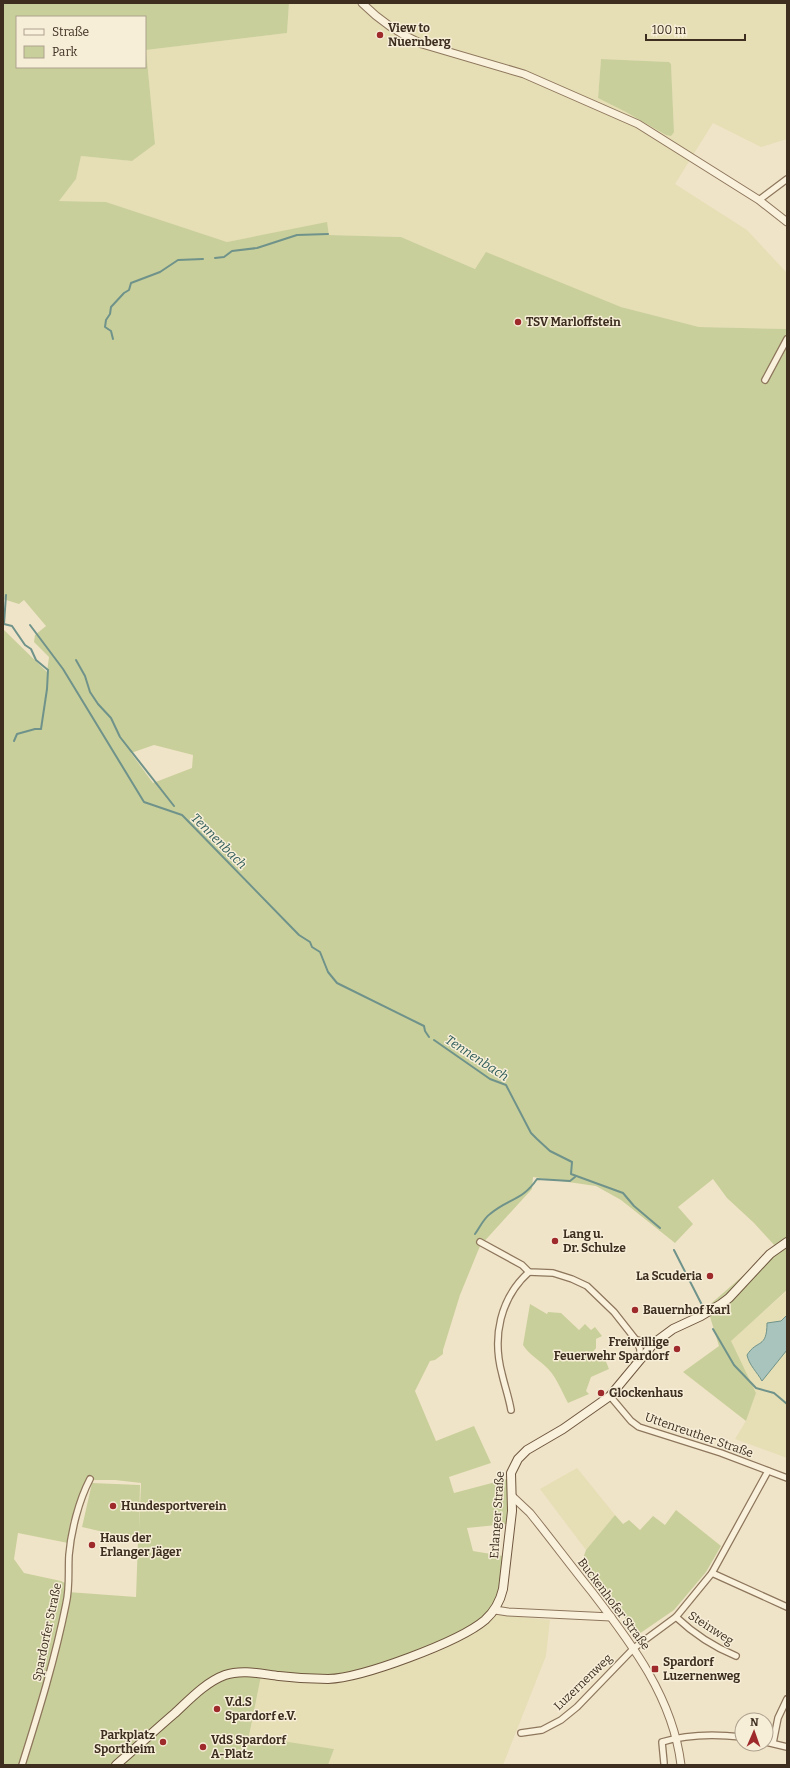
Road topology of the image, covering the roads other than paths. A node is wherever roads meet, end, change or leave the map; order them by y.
1 (362, 3) edge
2 (787, 179) edge
3 (759, 200) junction
4 (787, 222) edge
5 (787, 339) edge
6 (765, 380) dead end
7 (786, 1241) edge
8 (480, 1242) dead end
9 (529, 1272) junction
10 (636, 1340) junction
11 (654, 1343) junction
12 (640, 1359) junction
13 (610, 1396) junction
14 (511, 1410) dead end
15 (768, 1471) junction
16 (787, 1478) edge
17 (90, 1479) dead end
18 (513, 1497) junction
19 (712, 1573) junction
20 (787, 1607) edge
21 (495, 1610) junction
22 (611, 1617) junction
23 (676, 1617) junction
24 (634, 1648) junction
25 (736, 1656) dead end
26 (787, 1698) edge
27 (521, 1733) dead end
28 (734, 1737) edge
29 (676, 1738) junction
30 (774, 1738) edge
31 (774, 1743) edge
32 (787, 1747) edge
33 (664, 1763) dead end
34 (22, 1765) edge
35 (116, 1765) edge
36 (681, 1765) edge

1 - 3 street
2 - 3 street
3 - 4 street
5 - 6 street
7 - 11 main road, Erlanger Straße
8 - 9 street
9 - 10 street
9 - 14 street
10 - 11 street
10 - 12 street
11 - 12 main road, Erlanger Straße
12 - 13 main road, Erlanger Straße
13 - 15 street, Uttenreuther Straße
13 - 18 main road, Erlanger Straße
15 - 16 street, Uttenreuther Straße
15 - 19 street
17 - 34 street, Spardorfer Straße
18 - 21 main road, Erlanger Straße
18 - 22 street, Buckenhofer Straße
19 - 20 street
19 - 23 street, Luzernenweg
21 - 22 street
21 - 35 main road, Erlanger Straße
22 - 24 street, Buckenhofer Straße
23 - 24 street, Luzernenweg
23 - 25 street, Steinweg
24 - 27 street, Luzernenweg
24 - 29 street, Buckenhofer Straße
26 - 30 street
28 - 29 street
29 - 33 street
29 - 36 street, Buckenhofer Straße
31 - 32 street

